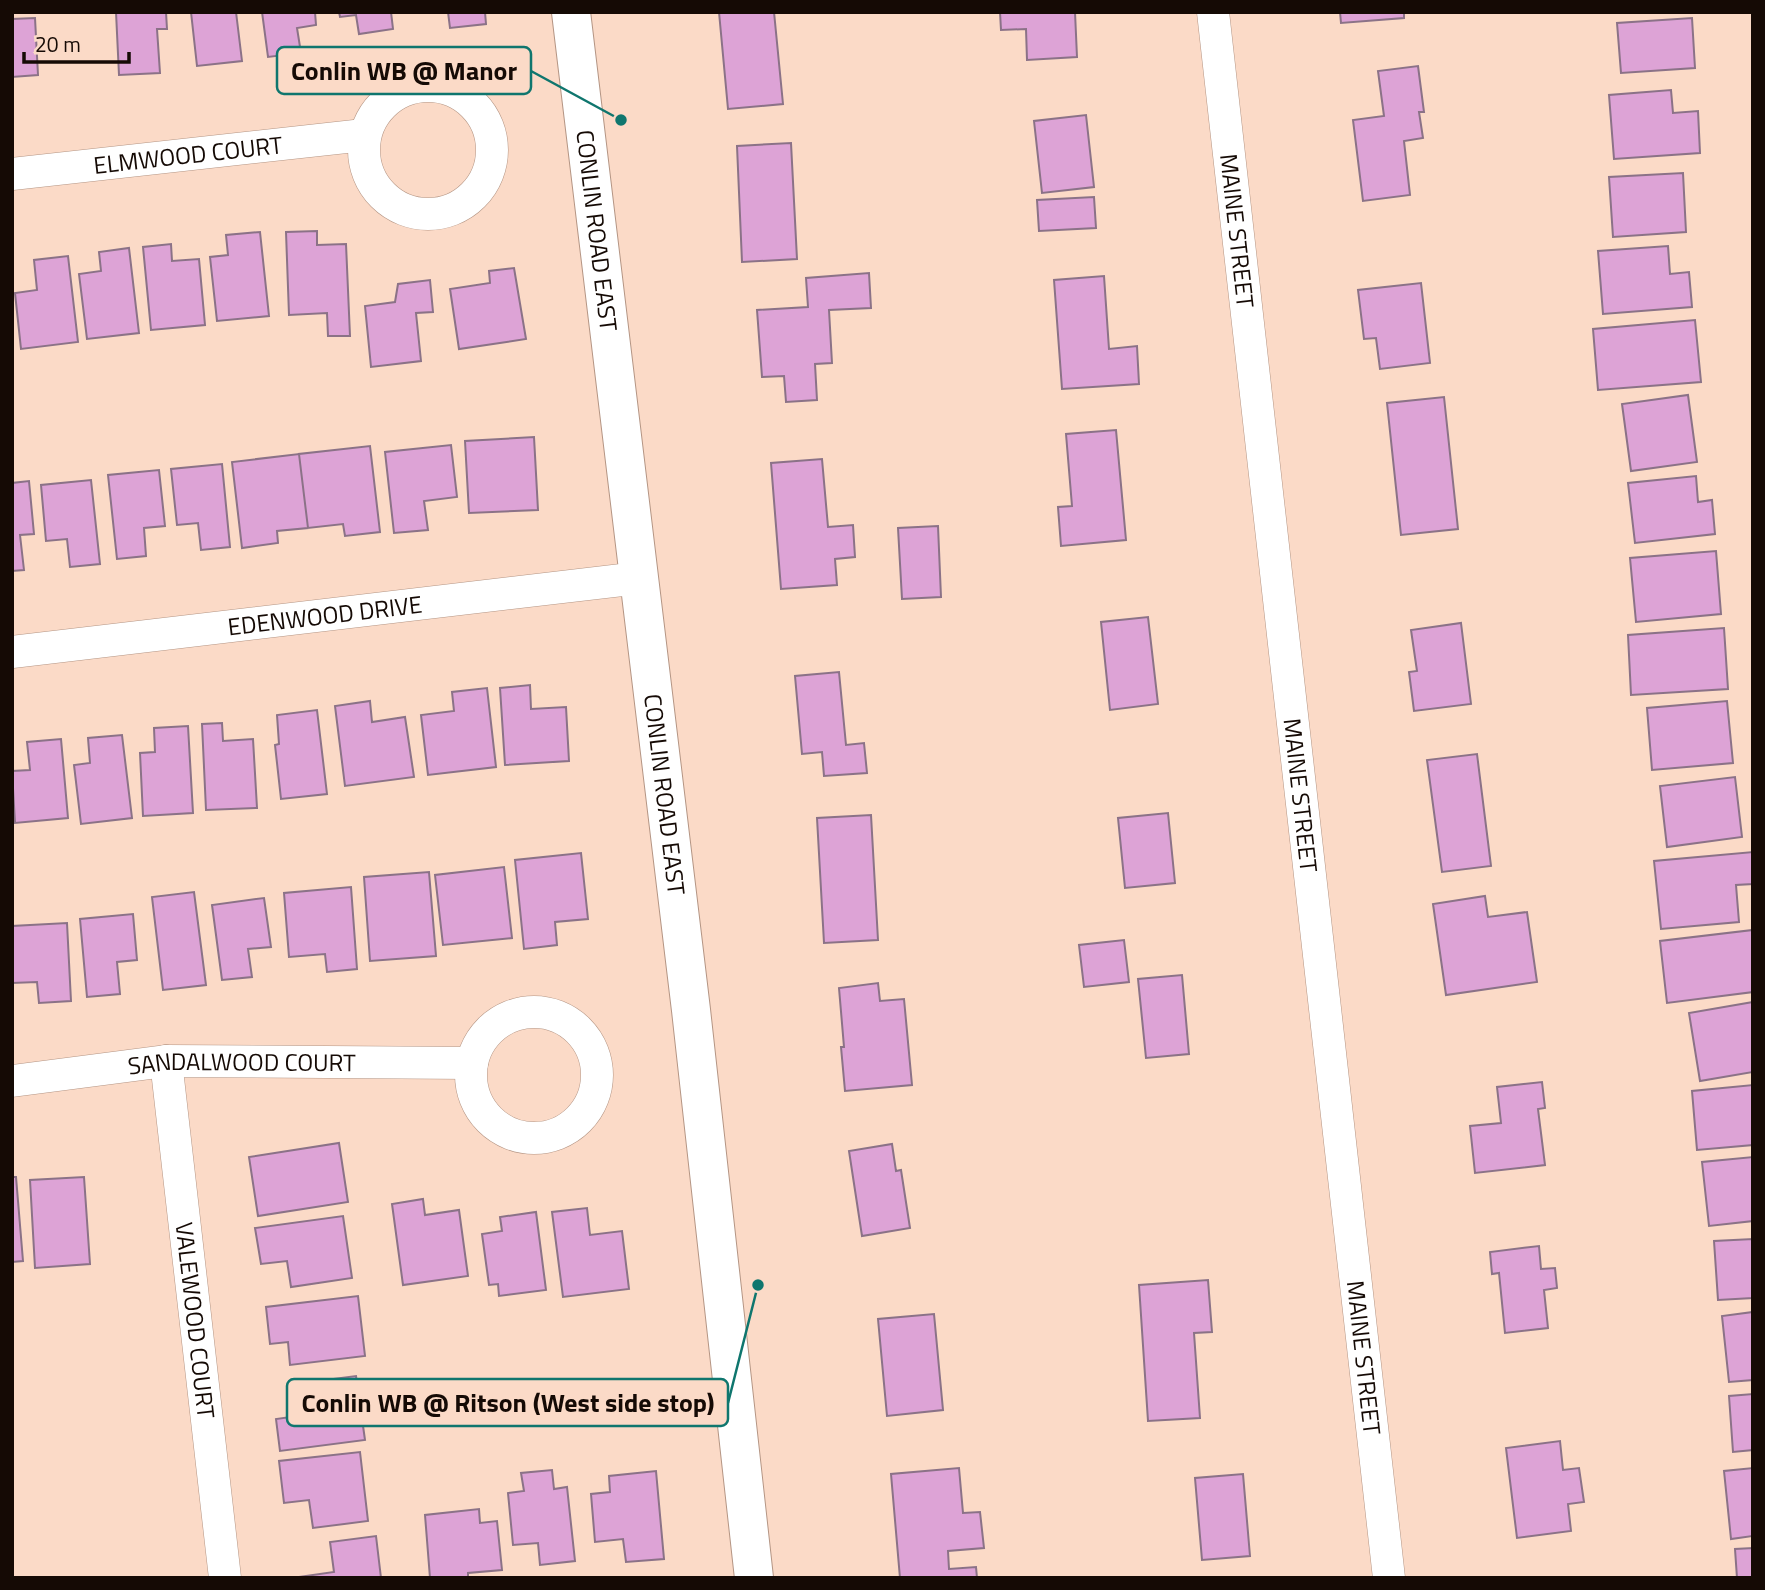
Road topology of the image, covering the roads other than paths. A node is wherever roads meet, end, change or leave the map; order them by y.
1 (571, 12) edge
2 (1213, 12) edge
3 (364, 135) junction
4 (12, 174) edge
5 (639, 579) junction
6 (12, 652) edge
7 (166, 1062) junction
8 (472, 1063) junction
9 (12, 1081) edge
10 (225, 1578) edge
11 (754, 1578) edge
12 (1390, 1578) edge

1 - 5 street, CONLIN ROAD EAST
2 - 12 street, MAINE STREET
3 - 3 street
3 - 4 street, ELMWOOD COURT
5 - 6 street, EDENWOOD DRIVE
5 - 11 street, CONLIN ROAD EAST
7 - 8 street, SANDALWOOD COURT
7 - 9 street, SANDALWOOD COURT
7 - 10 street, VALEWOOD COURT
8 - 8 street

